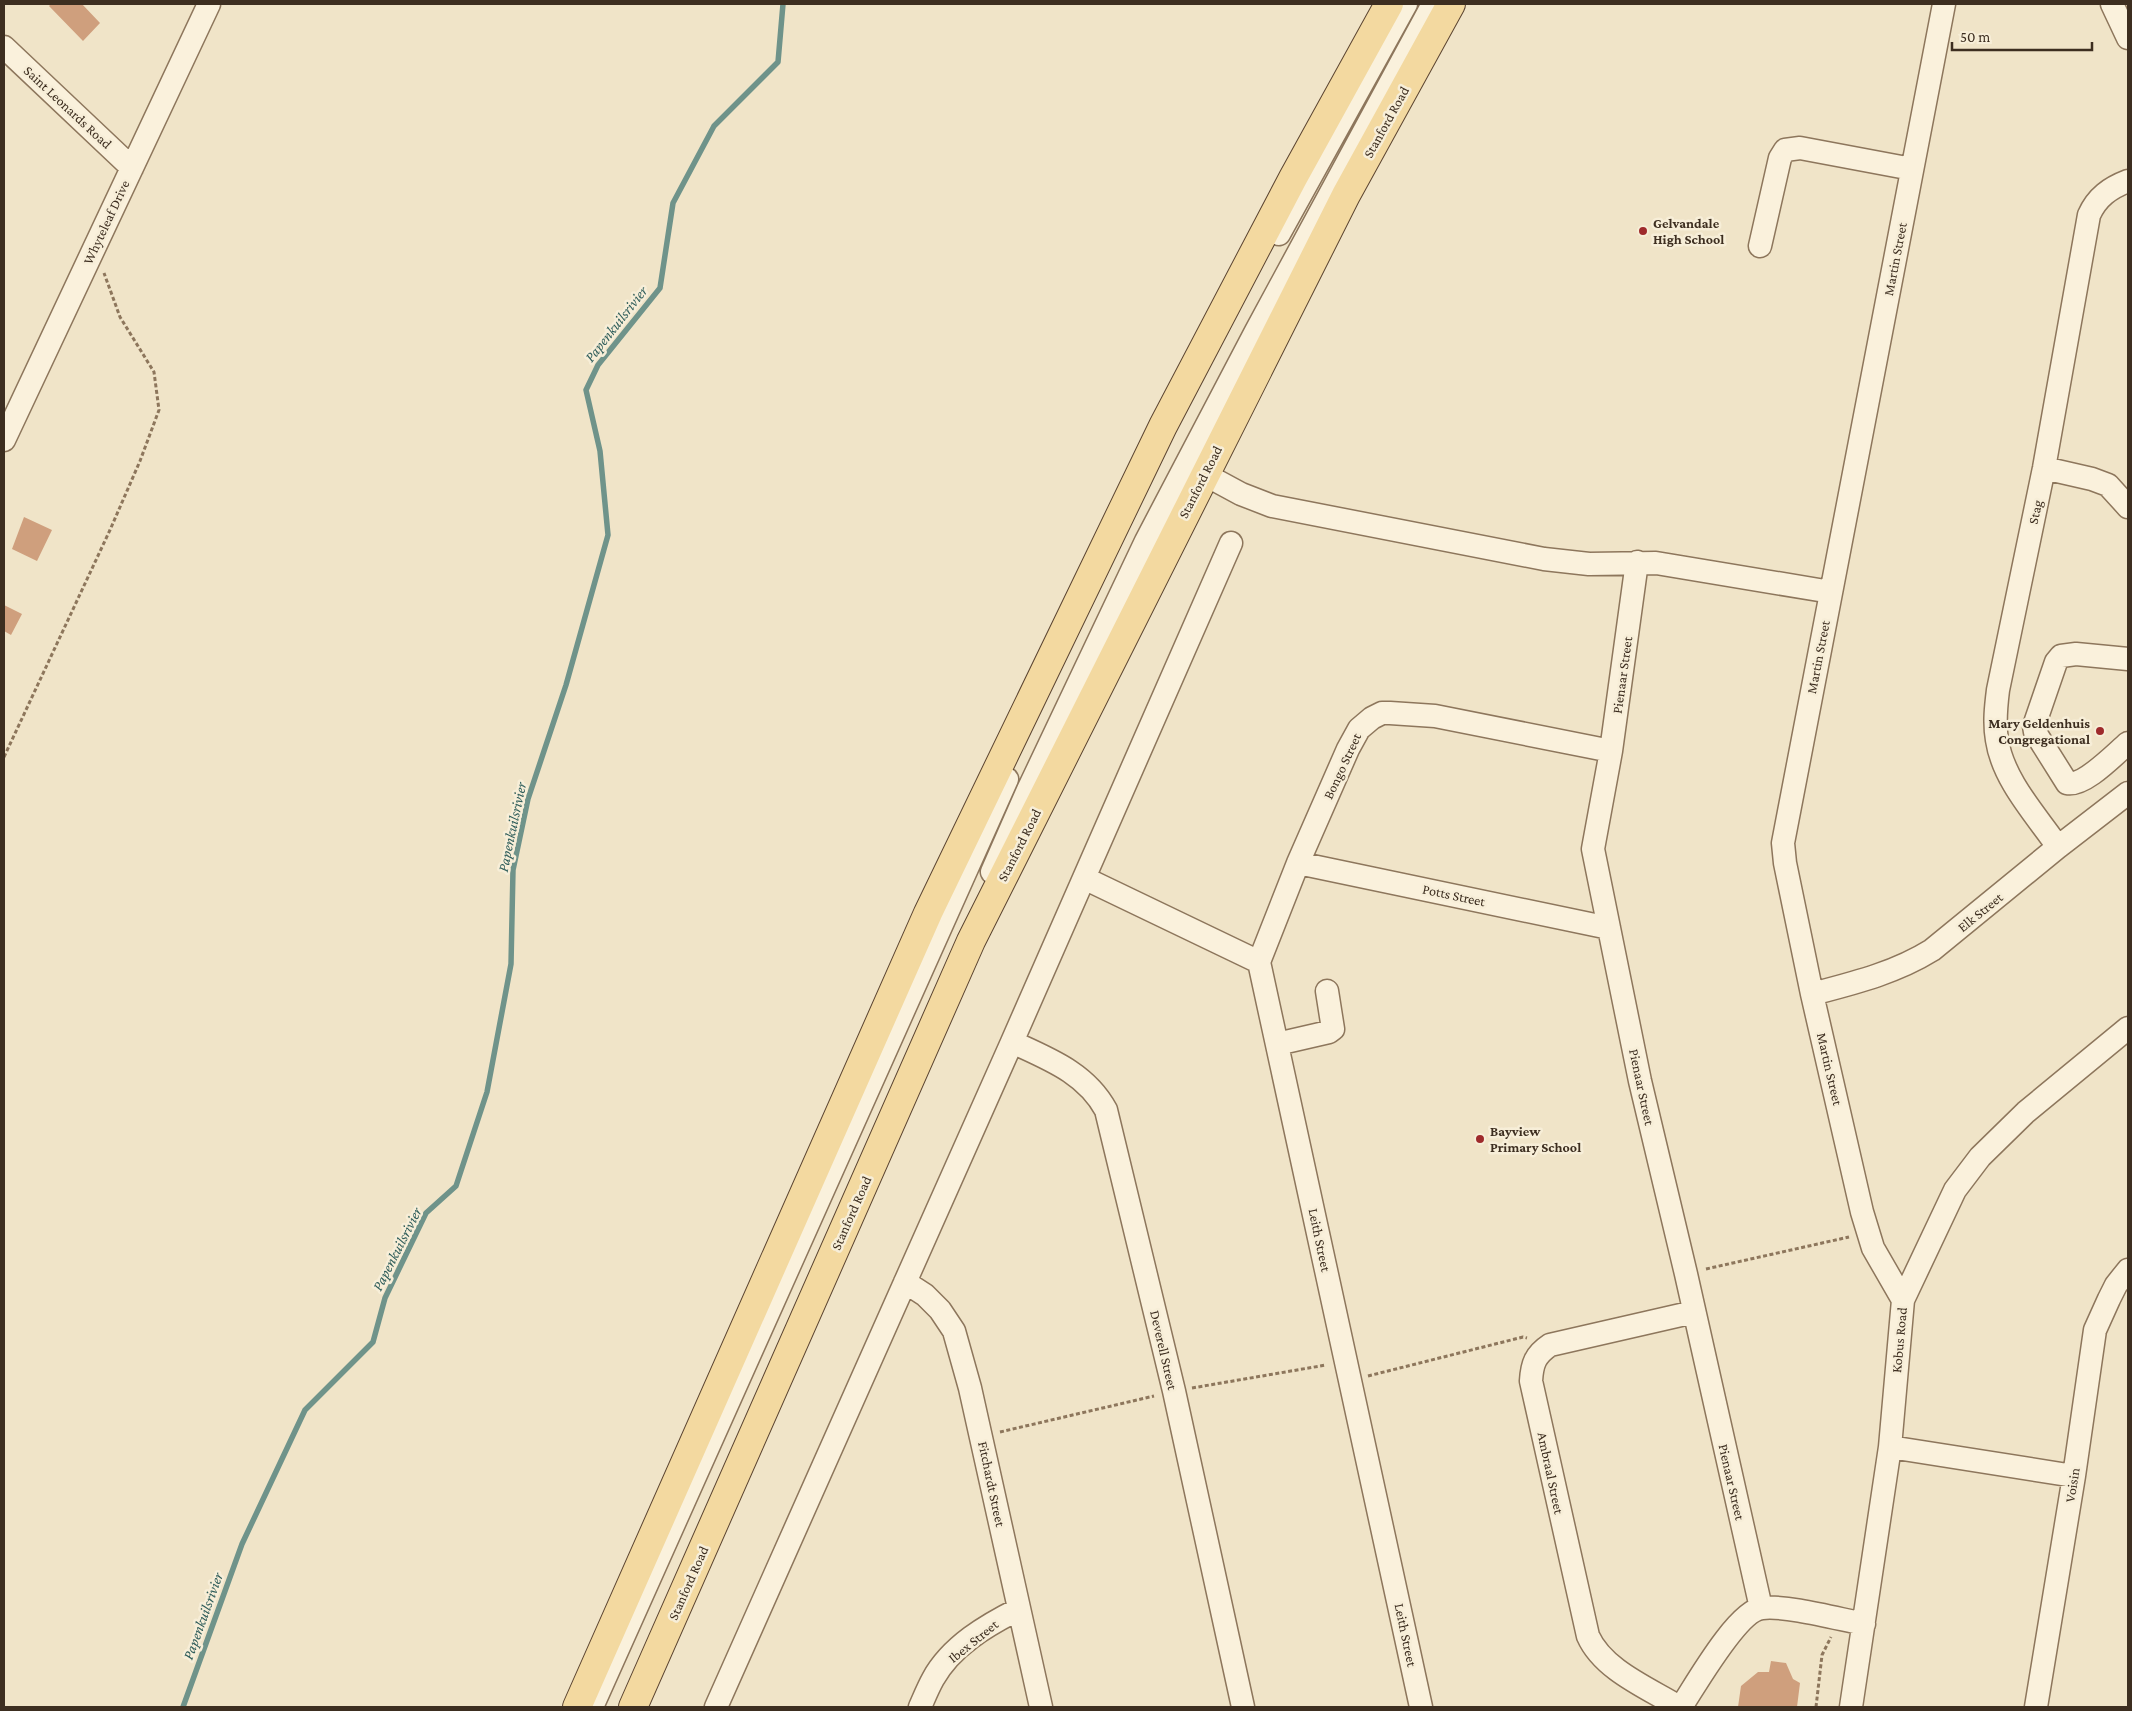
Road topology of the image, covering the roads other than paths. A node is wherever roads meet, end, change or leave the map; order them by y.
1 (209, 4) edge
2 (1389, 4) edge
3 (1406, 4) edge
4 (1433, 4) edge
5 (1451, 4) edge
6 (1944, 4) edge
7 (2112, 4) edge
8 (2128, 38) edge
9 (4, 47) edge
10 (132, 168) junction
11 (1912, 168) junction
12 (2128, 181) edge
13 (1760, 246) dead end
14 (4, 440) edge
15 (2044, 468) junction
16 (1204, 474) junction
17 (2128, 507) edge
18 (1230, 543) dead end
19 (1637, 562) junction
20 (1831, 592) junction
21 (2128, 659) edge
22 (2128, 743) edge
23 (1612, 751) junction
24 (2128, 792) edge
25 (2058, 847) junction
26 (1298, 863) junction
27 (1084, 878) junction
28 (1610, 928) junction
29 (1259, 962) junction
30 (1327, 991) dead end
31 (1812, 994) junction
32 (2128, 1028) edge
33 (1012, 1042) junction
34 (1277, 1044) junction
35 (2128, 1270) edge
36 (905, 1282) junction
37 (1903, 1300) junction
38 (1694, 1312) junction
39 (1890, 1447) junction
40 (2074, 1476) junction
41 (1760, 1608) junction
42 (1019, 1609) junction
43 (1864, 1624) junction
44 (1686, 1705) edge
45 (577, 1707) edge
46 (592, 1707) edge
47 (622, 1707) edge
48 (633, 1707) edge
49 (716, 1707) edge
50 (920, 1707) edge
51 (1041, 1707) edge
52 (1243, 1707) edge
53 (1421, 1707) edge
54 (1851, 1707) edge
55 (2036, 1707) edge

1 - 10 street, Whyteleaf Drive
2 - 45 main road
3 - 46 street
4 - 47 street
5 - 16 main road, Stanford Road
6 - 11 street, Martin Street
7 - 8 street
9 - 10 street, Saint Leonards Road
10 - 14 street, Whyteleaf Drive
11 - 13 street
11 - 20 street, Martin Street
12 - 15 street, Stag
15 - 17 street
15 - 25 street, Stag
16 - 19 street
16 - 48 main road, Stanford Road
18 - 27 street
19 - 20 street
19 - 23 street, Pienaar Street
20 - 31 street, Martin Street
21 - 22 street
23 - 26 street, Bongo Street
23 - 28 street, Pienaar Street
24 - 25 street, Elk Street
25 - 31 street, Elk Street
26 - 28 street, Potts Street
26 - 29 street, Bongo Street
27 - 29 street
27 - 33 street
28 - 38 street, Pienaar Street
29 - 34 street, Leith Street
30 - 34 street
31 - 37 street, Martin Street
32 - 37 street, Kobus Road
33 - 36 street
33 - 52 street, Deverell Street
34 - 53 street, Leith Street
35 - 40 street, Voisin
36 - 42 street, Fitchardt Street
36 - 49 street
37 - 39 street, Kobus Road
38 - 41 street, Pienaar Street
38 - 44 street, Ambraal Street
39 - 40 street
39 - 43 street, Kobus Road
40 - 55 street, Voisin
41 - 43 street
41 - 44 street
42 - 50 street, Ibex Street
42 - 51 street, Fitchardt Street
43 - 54 street, Kobus Road

